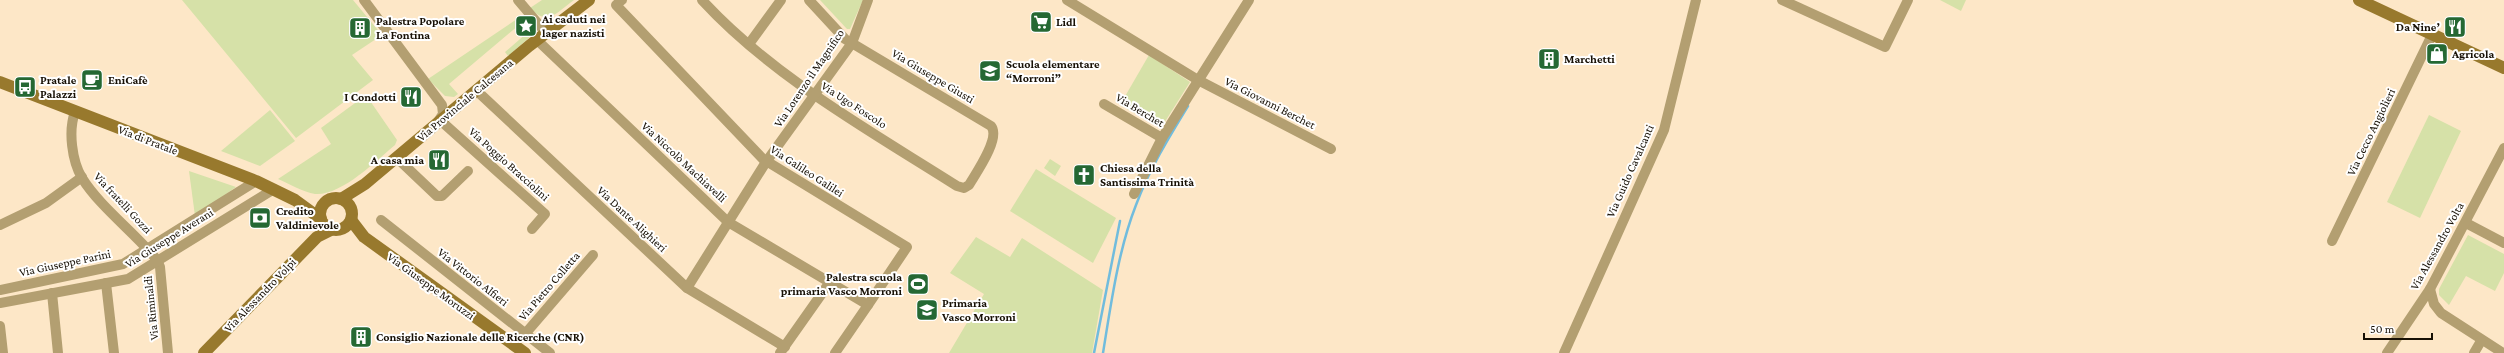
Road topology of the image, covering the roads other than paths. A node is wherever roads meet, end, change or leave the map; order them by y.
1 (364, 0) edge
2 (518, 0) edge
3 (589, 0) edge
4 (622, 0) edge
5 (702, 0) edge
6 (781, 0) edge
7 (809, 0) edge
8 (868, 0) edge
9 (1067, 0) edge
10 (1249, 0) edge
11 (1696, 0) edge
12 (1782, 0) edge
13 (1908, 0) edge
14 (2359, 0) edge
15 (2432, 35) junction
16 (542, 36) junction
17 (852, 43) junction
18 (749, 44) junction
19 (2504, 68) edge
20 (1198, 80) junction
21 (0, 82) edge
22 (476, 91) junction
23 (814, 96) junction
24 (1104, 104) dead end
25 (74, 112) junction
26 (438, 124) junction
27 (1162, 138) junction
28 (1331, 149) dead end
29 (2504, 150) edge
30 (397, 158) junction
31 (766, 162) junction
32 (468, 171) dead end
33 (82, 177) junction
34 (256, 181) junction
35 (365, 184) junction
36 (964, 188) joint
37 (274, 189) junction
38 (1134, 194) dead end
39 (341, 199) junction
40 (295, 200) junction
41 (324, 204) junction
42 (322, 220) junction
43 (382, 220) dead end
44 (345, 222) junction
45 (728, 222) junction
46 (2466, 223) junction
47 (0, 225) edge
48 (532, 229) dead end
49 (317, 237) junction
50 (2332, 241) dead end
51 (2504, 243) edge
52 (148, 249) junction
53 (593, 255) dead end
54 (157, 260) junction
55 (830, 282) junction
56 (106, 283) junction
57 (686, 288) junction
58 (2430, 289) junction
59 (0, 290) edge
60 (52, 293) junction
61 (0, 303) edge
62 (868, 305) junction
63 (0, 326) edge
64 (525, 334) junction
65 (499, 336) junction
66 (2481, 341) junction
67 (1566, 349) edge
68 (783, 350) edge
69 (3, 353) edge
70 (58, 353) edge
71 (114, 353) edge
72 (168, 353) edge
73 (204, 353) edge
74 (512, 353) edge
75 (525, 353) edge
76 (550, 353) edge
77 (835, 353) edge
78 (2387, 353) edge
79 (2474, 353) edge
80 (2503, 353) edge

1 - 26 street
2 - 16 street, Via Niccolò Machiavelli
3 - 16 main road, Via Provinciale Calcesana
4 - 31 street, Via Galileo Galilei
5 - 18 street, Via Ugo Foscolo
6 - 18 street
7 - 17 street, Via Giuseppe Giusti
8 - 17 street, Via Lorenzo il Magnifico
9 - 20 street, Via Giovanni Berchet
10 - 20 street
11 - 67 street, Via Guido Cavalcanti
12 - 13 street
14 - 15 main road
15 - 19 main road
15 - 50 street, Via Cecco Angiolieri
16 - 22 main road, Via Provinciale Calcesana
16 - 45 street, Via Niccolò Machiavelli
17 - 23 street, Via Lorenzo il Magnifico
17 - 36 street, Via Giuseppe Giusti
18 - 23 street, Via Ugo Foscolo
20 - 27 street
20 - 28 street, Via Giovanni Berchet
21 - 25 main road, Via di Pratale
22 - 26 main road, Via Provinciale Calcesana
22 - 57 street, Via Dante Alighieri
23 - 31 street, Via Lorenzo il Magnifico
23 - 36 street, Via Ugo Foscolo
24 - 27 street, Via Berchet
25 - 33 street, Via fratelli Gozzi
25 - 34 main road, Via di Pratale
26 - 30 main road, Via Provinciale Calcesana
26 - 48 street, Via Poggio Bracciolini
27 - 38 street
29 - 46 street, Via Alessandro Volta
30 - 32 street
30 - 35 main road, Via Provinciale Calcesana
31 - 45 street, Via Lorenzo il Magnifico
31 - 62 street, Via Galileo Galilei
33 - 47 street
33 - 52 street, Via fratelli Gozzi
34 - 37 main road, Via di Pratale
34 - 52 street, Via Giuseppe Parini
35 - 39 main road, Via Provinciale Calcesana
35 - 44 main road
37 - 40 main road, Via di Pratale
37 - 54 street, Via Giuseppe Averani
39 - 41 main road
39 - 44 main road
40 - 41 main road, Via di Pratale
40 - 42 main road, Via di Pratale
41 - 42 main road
42 - 44 main road
42 - 49 main road, Via Alessandro Volpi
43 - 64 street, Via Vittorio Alfieri
44 - 49 main road, Via Alessandro Volpi
44 - 65 main road, Via Giuseppe Moruzzi
45 - 55 street, Via Niccolò Machiavelli
45 - 57 street, Via Lorenzo il Magnifico
46 - 51 street
46 - 58 street, Via Alessandro Volta
49 - 73 main road, Via Alessandro Volpi
52 - 54 street, Via fratelli Gozzi
52 - 59 street, Via Giuseppe Parini
53 - 64 street, Via Pietro Colletta
54 - 56 street, Via Giuseppe Averani
54 - 72 street, Via Riminaldi
55 - 62 street
55 - 68 street
56 - 60 street, Via Giuseppe Averani
56 - 71 street
57 - 68 street, Via Dante Alighieri
58 - 66 street
58 - 78 street, Via Alessandro Volta
60 - 61 street, Via Giuseppe Averani
60 - 70 street
62 - 77 street
63 - 69 street
64 - 76 street, Via Vittorio Alfieri
65 - 74 main road, Via Giuseppe Moruzzi
65 - 75 main road, Via Giuseppe Moruzzi
66 - 79 street
66 - 80 street

